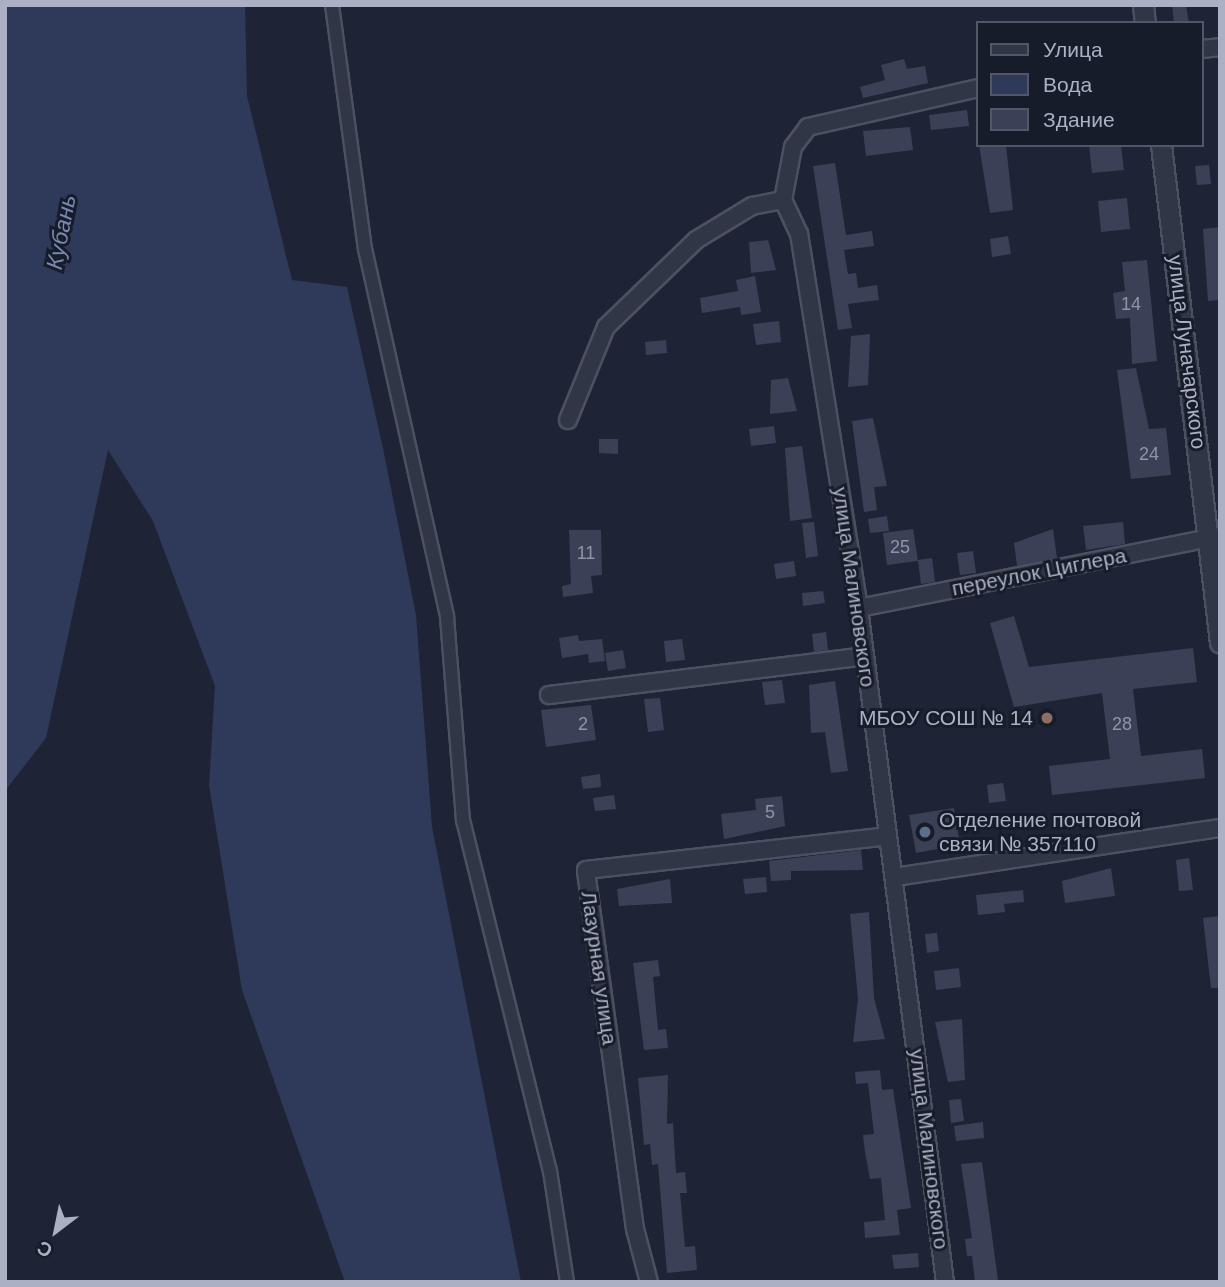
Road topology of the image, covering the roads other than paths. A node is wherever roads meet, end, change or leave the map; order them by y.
1 (332, 5) edge
2 (976, 88) edge
3 (1161, 147) edge
4 (783, 200) junction
5 (568, 421) dead end
6 (1214, 537) edge
7 (859, 608) junction
8 (1220, 643) edge
9 (865, 656) junction
10 (549, 695) dead end
11 (1220, 828) edge
12 (887, 836) junction
13 (895, 877) junction
14 (567, 1282) edge
15 (649, 1282) edge
16 (945, 1282) edge

1 - 14 street
2 - 4 street
3 - 6 street, улица Луначарского
4 - 5 street
4 - 7 street, улица Малиновского
6 - 7 street, переулок Циглера
6 - 8 street, улица Луначарского
7 - 9 street, улица Малиновского
9 - 10 street
9 - 12 street, улица Малиновского
11 - 13 street
12 - 13 street, улица Малиновского
12 - 15 street, Лазурная улица
13 - 16 street, улица Малиновского

